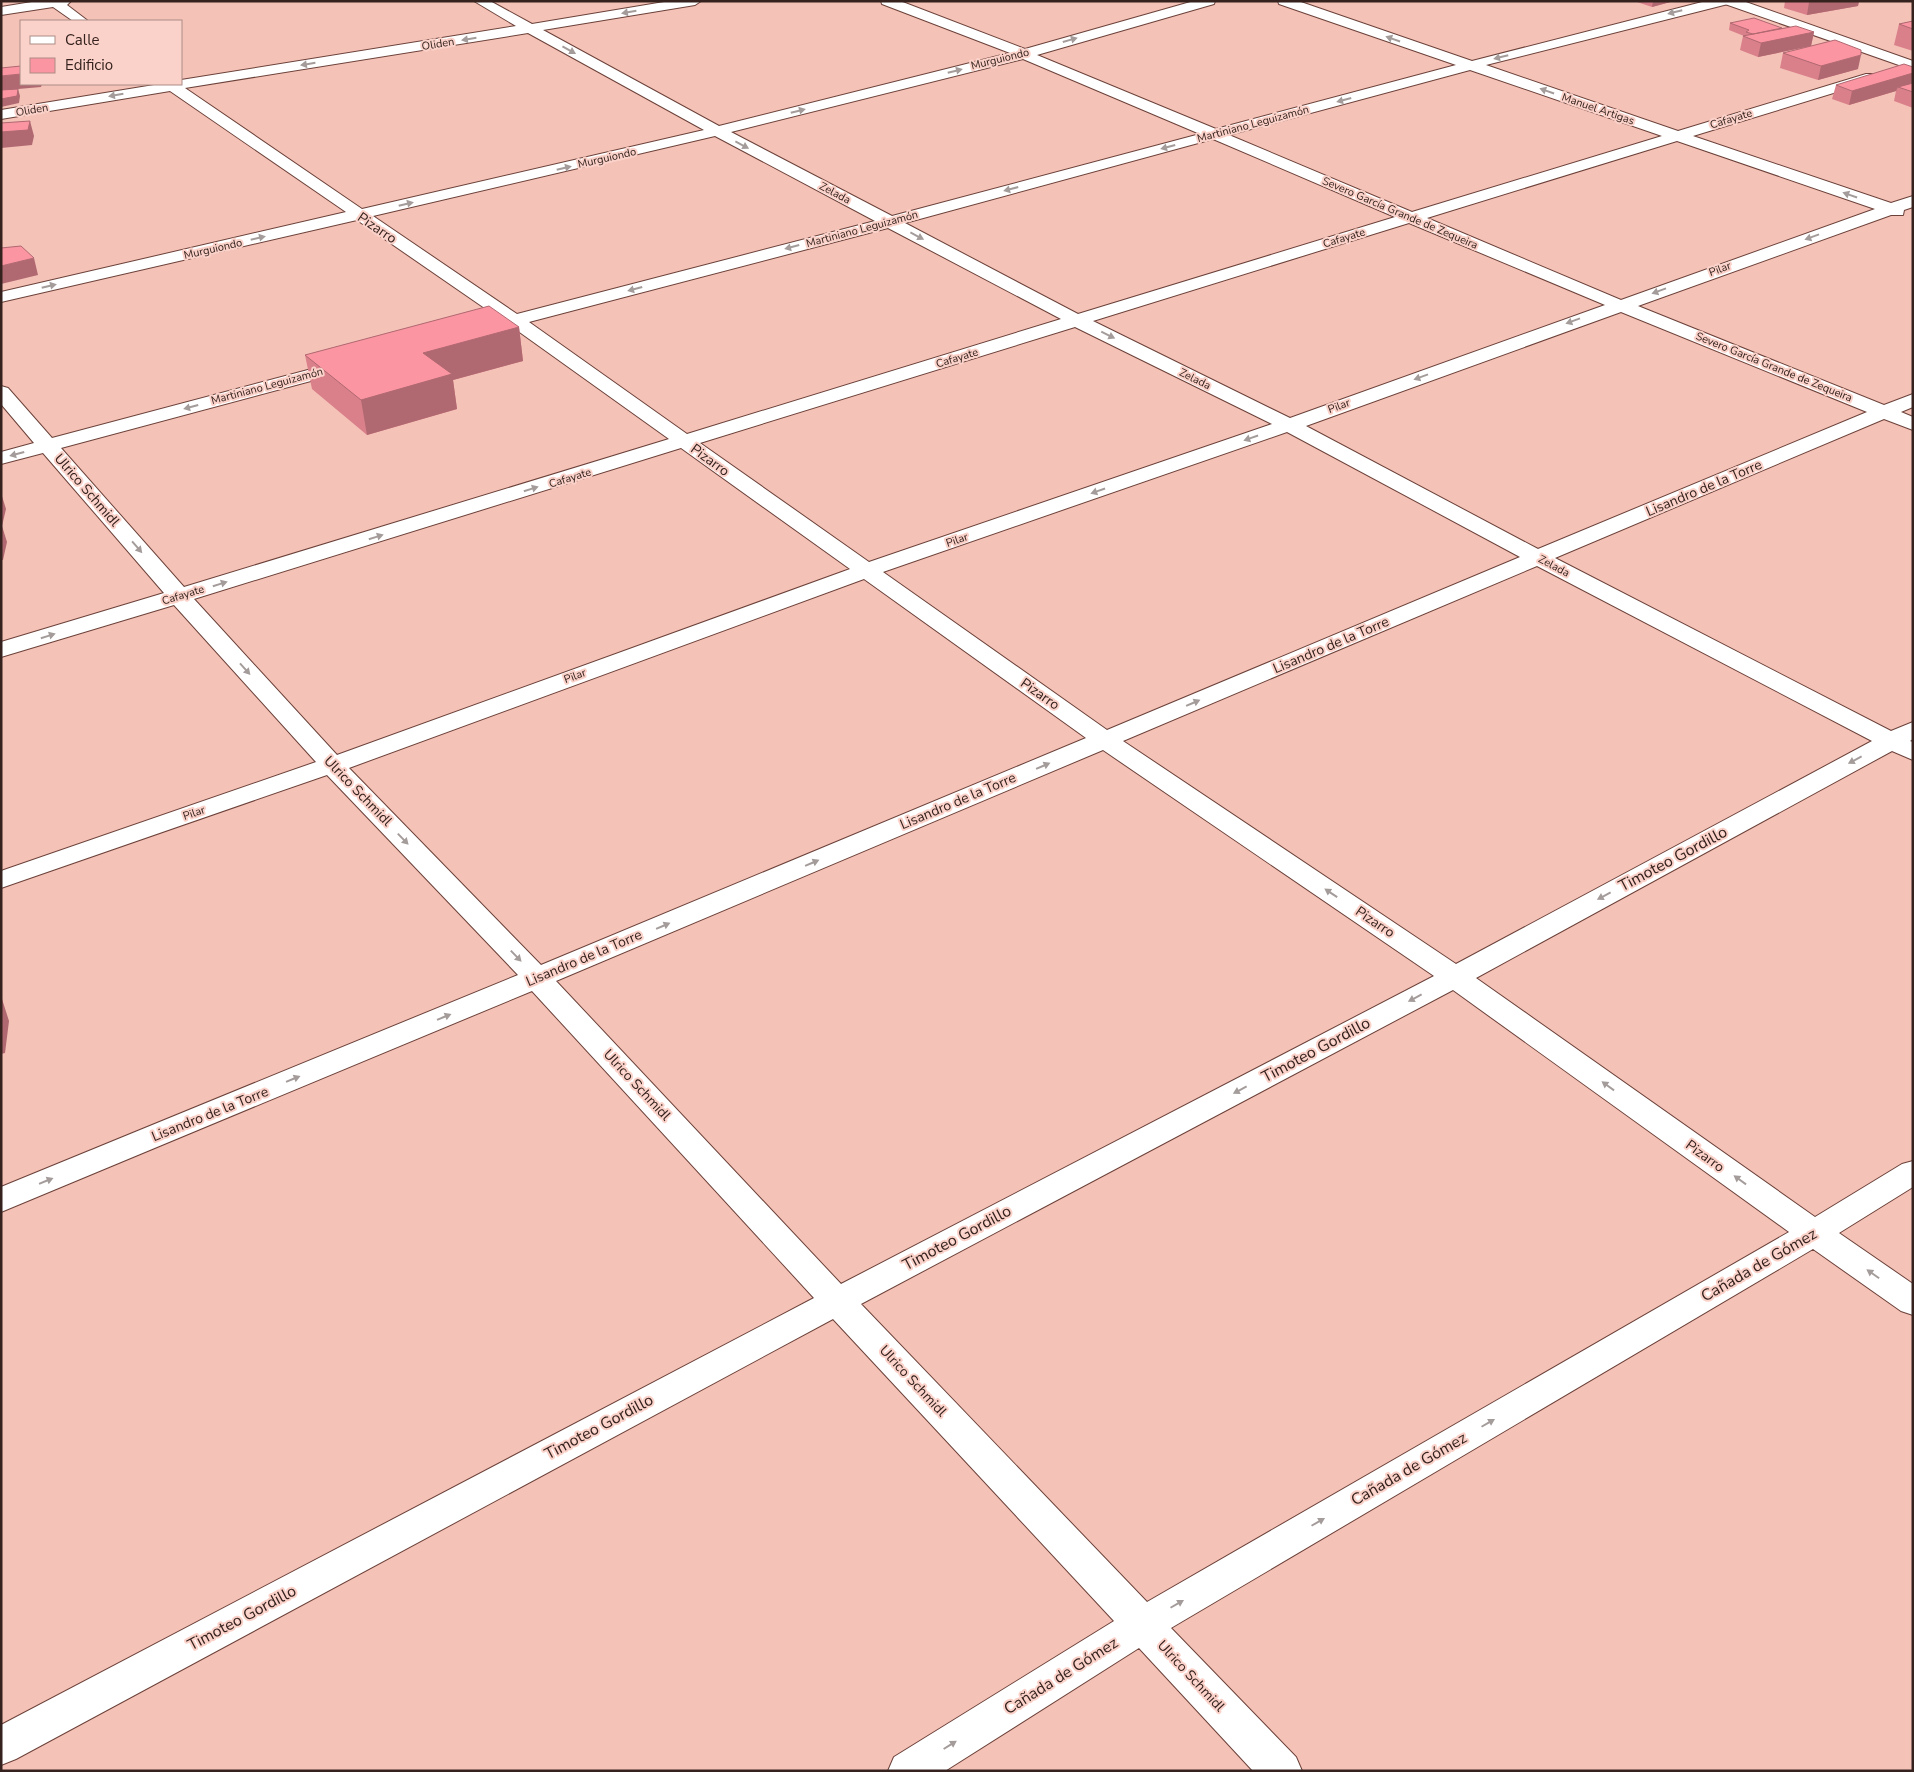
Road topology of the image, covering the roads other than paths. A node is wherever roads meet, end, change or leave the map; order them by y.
1 (480, 1) edge
2 (695, 1) edge
3 (887, 1) edge
4 (1210, 1) edge
5 (1284, 1) edge
6 (1723, 1) edge
7 (1730, 1) edge
8 (58, 2) edge
9 (1, 11) edge
10 (80, 20) edge
11 (530, 29) junction
12 (1024, 54) junction
13 (1471, 65) junction
14 (1913, 66) edge
15 (182, 83) edge
16 (170, 85) edge
17 (1, 115) edge
18 (717, 131) junction
19 (1215, 135) junction
20 (1676, 136) junction
21 (1913, 201) edge
22 (1891, 208) junction
23 (358, 216) junction
24 (1913, 216) edge
25 (1410, 217) junction
26 (890, 222) junction
27 (1, 297) edge
28 (1619, 305) junction
29 (514, 320) junction
30 (1078, 321) junction
31 (485, 328) edge
32 (362, 361) edge
33 (1, 392) edge
34 (1913, 400) edge
35 (1884, 412) junction
36 (1289, 424) junction
37 (1913, 424) edge
38 (686, 442) junction
39 (49, 445) junction
40 (1, 458) edge
41 (1538, 558) junction
42 (866, 571) junction
43 (179, 596) junction
44 (1, 650) edge
45 (1105, 740) junction
46 (1905, 741) edge
47 (332, 765) junction
48 (1, 880) edge
49 (1455, 977) junction
50 (537, 978) junction
51 (1913, 1172) edge
52 (1, 1200) edge
53 (1814, 1233) junction
54 (837, 1301) junction
55 (1913, 1302) edge
56 (1143, 1624) junction
57 (1, 1746) edge
58 (908, 1771) edge
59 (1281, 1771) edge

1 - 11 street, Zelada
2 -> 11 street, Oliden
3 - 12 street, Severo García Grande de Zequeira
12 -> 4 street, Murguiondo
13 -> 5 street, Manuel Artigas
6 -> 13 street, Martiniano Leguizamón
7 - 14 street
8 - 9 street
8 - 10 street
11 -> 15 street, Oliden
11 -> 18 street, Zelada
18 -> 12 street, Murguiondo
12 - 19 street, Severo García Grande de Zequeira
13 -> 19 street, Martiniano Leguizamón
20 -> 13 street, Manuel Artigas
14 - 20 street, Cafayate
16 -> 17 street, Oliden
16 - 23 street, Pizarro
23 -> 18 street, Murguiondo
18 -> 26 street, Zelada
19 - 25 street, Severo García Grande de Zequeira
19 -> 26 street, Martiniano Leguizamón
22 -> 20 street, Manuel Artigas
20 - 25 street, Cafayate
21 - 22 street, Pilar
22 - 24 street, Manuel Artigas
22 -> 28 street, Pilar
27 -> 23 street, Murguiondo
23 - 29 street, Pizarro
25 - 28 street, Severo García Grande de Zequeira
25 - 30 street, Cafayate
26 -> 29 street, Martiniano Leguizamón
26 -> 30 street, Zelada
28 - 35 street, Severo García Grande de Zequeira
28 -> 36 street, Pilar
29 - 31 street, Martiniano Leguizamón
29 - 38 street, Pizarro
30 -> 36 street, Zelada
30 - 38 street, Cafayate
32 -> 39 street, Martiniano Leguizamón
33 - 39 street, Ulrico Schmidl
34 - 35 street, Lisandro de la Torre
35 - 37 street, Severo García Grande de Zequeira
35 - 41 street, Lisandro de la Torre
36 - 41 street, Zelada
36 -> 42 street, Pilar
38 - 42 street, Pizarro
43 -> 38 street, Cafayate
39 -> 40 street, Martiniano Leguizamón
39 -> 43 street, Ulrico Schmidl
45 -> 41 street, Lisandro de la Torre
41 - 46 street, Zelada
42 - 45 street, Pizarro
42 - 47 street, Pilar
44 -> 43 street, Cafayate
43 -> 47 street, Ulrico Schmidl
49 -> 45 street, Pizarro
50 -> 45 street, Lisandro de la Torre
46 -> 49 street, Timoteo Gordillo
47 - 48 street, Pilar
47 -> 50 street, Ulrico Schmidl
53 -> 49 street, Pizarro
49 -> 54 street, Timoteo Gordillo
52 -> 50 street, Lisandro de la Torre
50 - 54 street, Ulrico Schmidl
51 - 53 street, Cañada de Gómez
55 -> 53 street, Pizarro
56 -> 53 street, Cañada de Gómez
54 - 56 street, Ulrico Schmidl
54 - 57 street, Timoteo Gordillo
58 -> 56 street, Cañada de Gómez
56 - 59 street, Ulrico Schmidl

